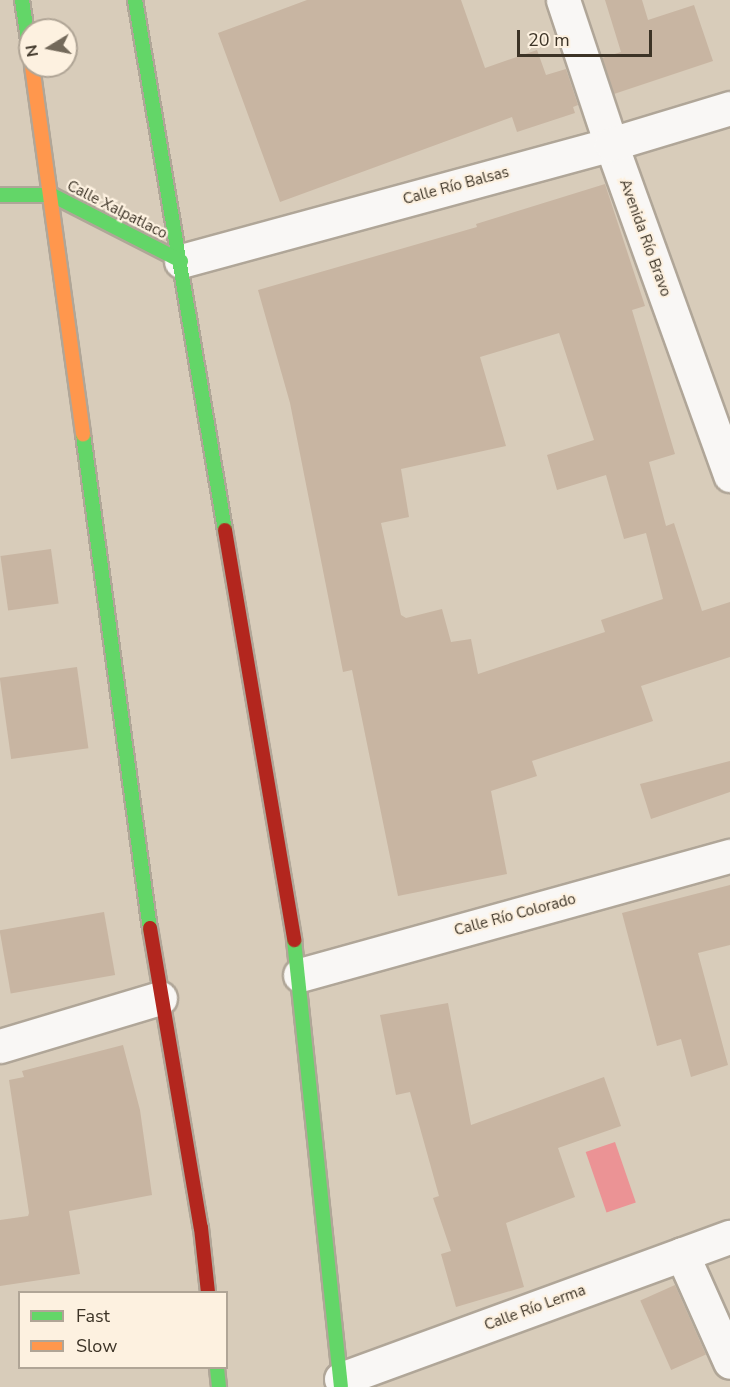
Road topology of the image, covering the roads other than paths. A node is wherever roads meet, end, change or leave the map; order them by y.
1 (22, 0) edge
2 (135, 0) edge
3 (563, 0) edge
4 (25, 18) edge
5 (34, 78) edge
6 (730, 108) edge
7 (611, 144) junction
8 (0, 195) edge
9 (52, 195) junction
10 (181, 261) junction
11 (730, 475) edge
12 (730, 856) edge
13 (300, 975) junction
14 (160, 998) junction
15 (0, 1046) edge
16 (730, 1237) edge
17 (682, 1254) junction
18 (208, 1291) edge
19 (730, 1362) edge
20 (217, 1369) edge
21 (341, 1383) edge
22 (219, 1387) edge

1 - 4 main road
2 - 10 main road
3 - 7 street, Avenida Río Bravo
5 - 9 main road
6 - 7 street, Calle Río Balsas
7 - 10 street, Calle Río Balsas
7 - 11 street, Avenida Río Bravo
8 - 9 main road, Calle Xalpatlaco
9 - 10 main road, Calle Xalpatlaco
9 - 14 main road
10 - 13 main road
12 - 13 street, Calle Río Colorado
13 - 21 main road
14 - 15 street
14 - 18 main road
16 - 17 street, Calle Río Lerma
17 - 19 street
17 - 21 street, Calle Río Lerma
20 - 22 main road

